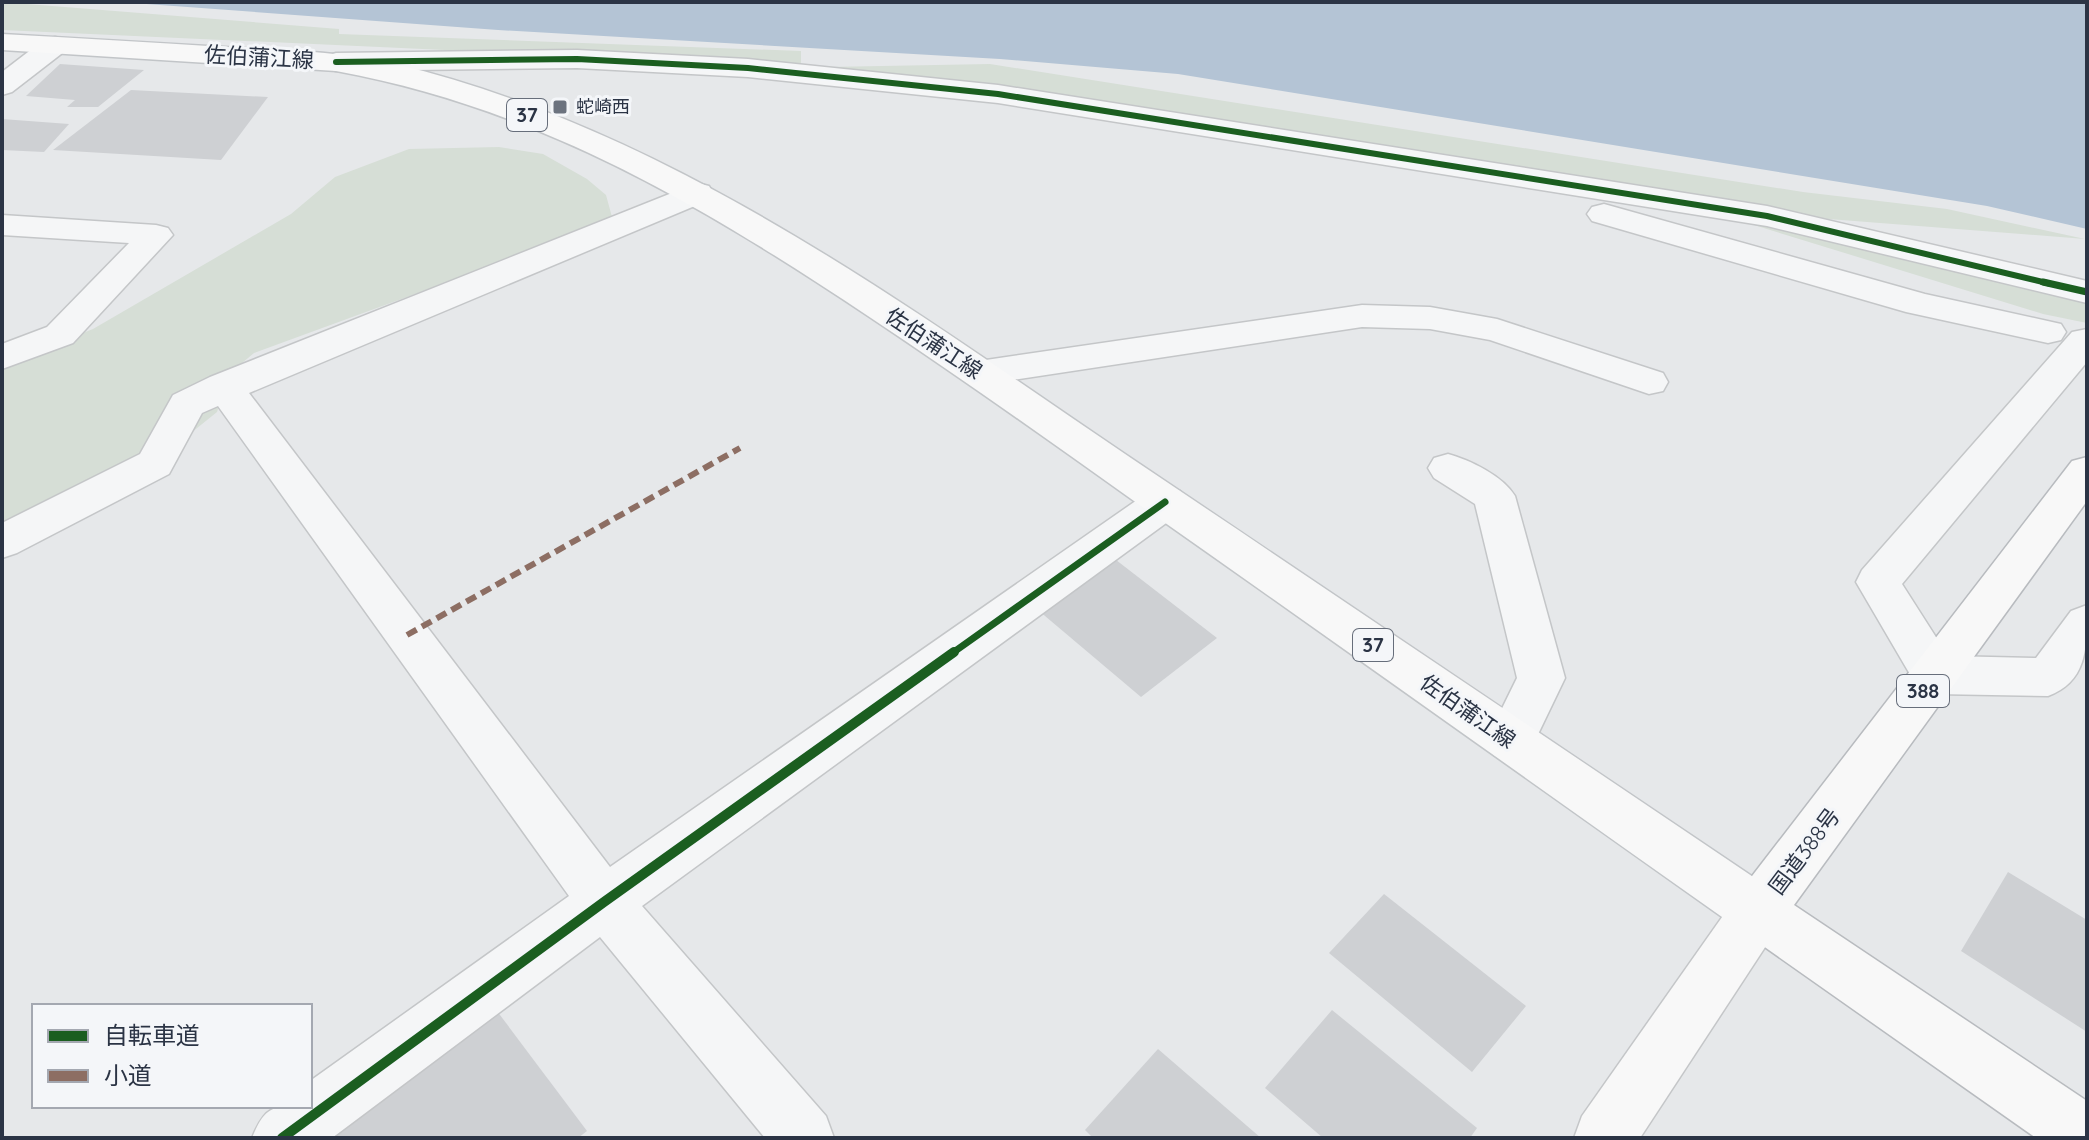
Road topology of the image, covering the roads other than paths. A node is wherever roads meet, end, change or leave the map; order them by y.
1 (2, 42) edge
2 (55, 45) junction
3 (336, 62) junction
4 (2, 86) edge
5 (697, 193) junction
6 (1635, 195) junction
7 (2, 225) edge
8 (2087, 292) edge
9 (2073, 338) edge
10 (2, 357) edge
11 (979, 373) junction
12 (1649, 382) dead end
13 (224, 386) junction
14 (1448, 468) dead end
15 (2087, 471) edge
16 (1165, 502) junction
17 (2, 542) edge
18 (2087, 623) edge
19 (1935, 675) junction
20 (1511, 741) junction
21 (604, 902) junction
22 (1758, 911) junction
23 (2087, 1137) edge
24 (282, 1138) edge
25 (804, 1138) edge
26 (1604, 1138) edge

1 - 2 main road, 佐伯蒲江線 / 37
2 - 3 main road, 佐伯蒲江線 / 37
2 - 4 street
3 - 5 main road, 佐伯蒲江線 / 37
3 - 6 street
3 - 9 street
5 - 11 main road, 佐伯蒲江線 / 37
5 - 13 street
6 - 8 street
6 - 9 street
7 - 10 street
9 - 19 street
11 - 12 street
11 - 16 main road, 佐伯蒲江線 / 37
13 - 17 street
13 - 21 street
14 - 20 street
15 - 19 main road, 国道388号 / 388
16 - 20 main road, 佐伯蒲江線 / 37
16 - 21 street
18 - 19 street
19 - 22 main road, 国道388号 / 388
20 - 22 main road, 佐伯蒲江線 / 37
21 - 24 street
21 - 25 street
22 - 23 main road, 国道388号
22 - 26 main road

